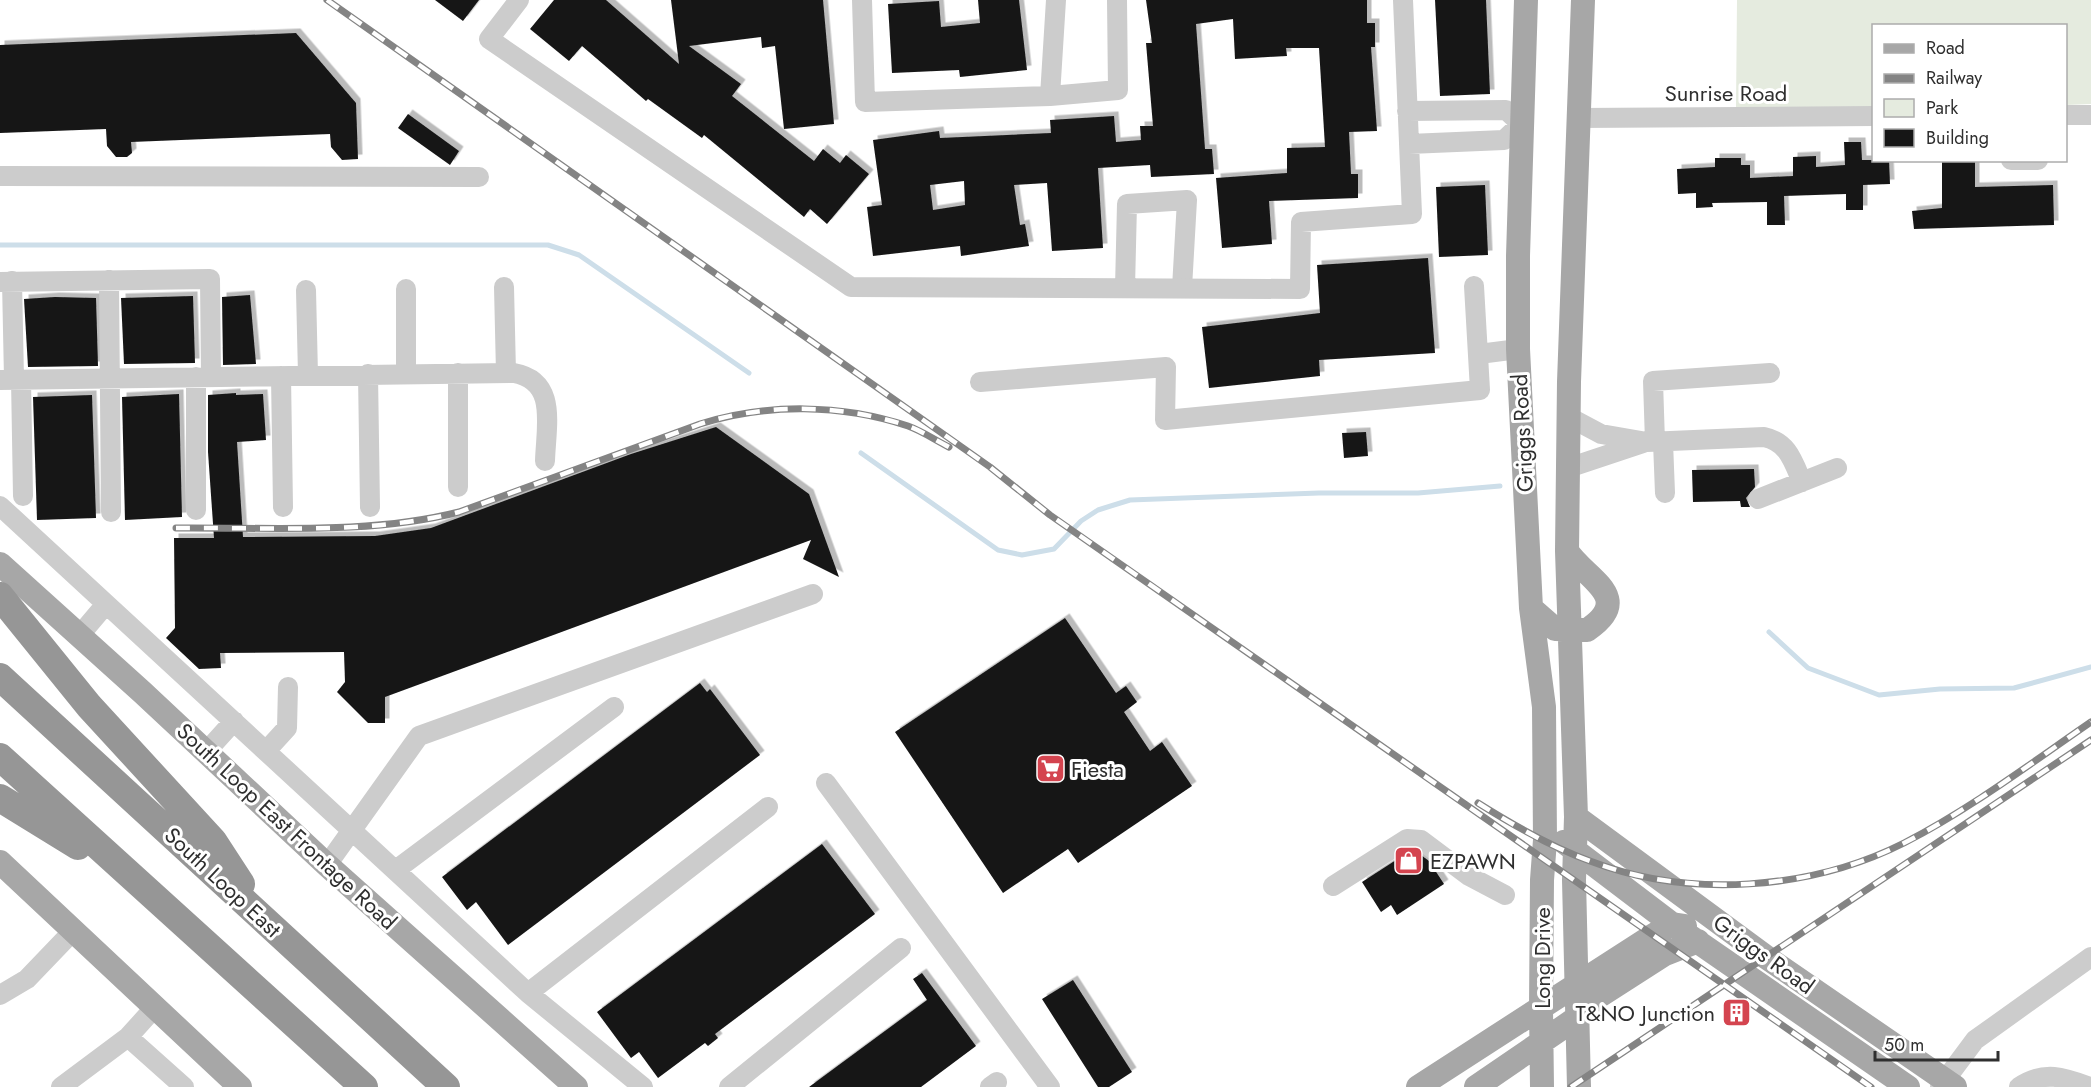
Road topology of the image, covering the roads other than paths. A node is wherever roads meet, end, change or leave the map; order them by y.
1 (519, 0) edge
2 (862, 0) edge
3 (1056, 0) edge
4 (1117, 0) edge
5 (1403, 0) edge
6 (1526, 0) edge
7 (1583, 0) edge
8 (1050, 96) junction
9 (1407, 111) junction
10 (1455, 112) junction
11 (2067, 115) edge
12 (2091, 115) edge
13 (1872, 116) edge
14 (1578, 118) junction
15 (1521, 124) junction
16 (1457, 143) junction
17 (1409, 144) junction
18 (0, 176) edge
19 (479, 177) dead end
20 (109, 280) junction
21 (6, 281) edge
22 (1474, 286) dead end
23 (504, 287) dead end
24 (1125, 288) junction
25 (1182, 288) junction
26 (306, 290) dead end
27 (406, 290) dead end
28 (1518, 349) junction
29 (1479, 354) junction
30 (458, 373) junction
31 (506, 373) junction
32 (1770, 373) dead end
33 (406, 374) junction
34 (308, 375) junction
35 (368, 375) junction
36 (281, 376) junction
37 (204, 377) junction
38 (110, 378) junction
39 (12, 379) edge
40 (980, 382) dead end
41 (1569, 417) junction
42 (1655, 442) junction
43 (546, 461) dead end
44 (1569, 468) junction
45 (1837, 468) dead end
46 (1802, 482) junction
47 (458, 487) dead end
48 (1665, 493) dead end
49 (23, 496) dead end
50 (1758, 499) dead end
51 (0, 506) edge
52 (282, 507) dead end
53 (370, 507) dead end
54 (196, 510) dead end
55 (111, 512) dead end
56 (1567, 551) junction
57 (0, 564) edge
58 (813, 594) dead end
59 (0, 596) edge
60 (106, 604) junction
61 (1531, 608) junction
62 (1570, 629) junction
63 (80, 636) junction
64 (0, 677) edge
65 (288, 687) dead end
66 (614, 707) dead end
67 (234, 722) junction
68 (266, 751) junction
69 (206, 752) junction
70 (0, 757) edge
71 (826, 783) dead end
72 (0, 798) edge
73 (768, 807) dead end
74 (1576, 817) junction
75 (1545, 828) junction
76 (352, 830) junction
77 (1575, 849) junction
78 (0, 862) edge
79 (327, 865) junction
80 (396, 869) junction
81 (130, 878) junction
82 (1333, 886) dead end
83 (1505, 895) dead end
84 (264, 919) junction
85 (1672, 924) junction
86 (74, 930) junction
87 (1732, 931) junction
88 (1698, 941) junction
89 (901, 948) dead end
90 (2091, 957) edge
91 (1577, 986) junction
92 (528, 993) junction
93 (0, 995) edge
94 (156, 1006) junction
95 (1541, 1008) junction
96 (1578, 1017) junction
97 (128, 1037) junction
98 (1542, 1043) junction
99 (1947, 1085) edge
100 (61, 1087) edge
101 (184, 1087) edge
102 (240, 1087) edge
103 (364, 1087) edge
104 (446, 1087) edge
105 (576, 1087) edge
106 (643, 1087) edge
107 (729, 1087) edge
108 (1050, 1087) edge
109 (1418, 1087) edge
110 (1476, 1087) edge
111 (1542, 1087) edge
112 (1579, 1087) edge
113 (1908, 1087) edge
114 (2019, 1087) edge
115 (2090, 1087) edge

1 - 24 street
2 - 8 street
3 - 8 street
4 - 8 street
5 - 9 street
6 - 15 main road, Griggs Road
7 - 14 main road, Griggs Road
9 - 10 street
9 - 17 street
10 - 15 street
10 - 16 street
11 - 12 street
13 - 14 street, Sunrise Road
14 - 41 main road, Griggs Road
15 - 16 street
15 - 28 main road, Griggs Road
16 - 17 street
17 - 25 street
18 - 19 street
20 - 21 street
20 - 37 street
20 - 38 street
21 - 39 street
22 - 29 street
23 - 31 street
24 - 25 street
24 - 25 street
26 - 34 street
27 - 33 street
28 - 29 street
28 - 61 main road, Griggs Road
29 - 40 street
30 - 31 street
30 - 33 street
30 - 47 street
31 - 43 street
32 - 42 street
33 - 35 street
34 - 35 street
34 - 36 street
35 - 53 street
36 - 37 street
36 - 52 street
37 - 38 street
37 - 54 street
38 - 39 street
38 - 55 street
39 - 49 street
41 - 42 street
41 - 44 main road, Griggs Road
42 - 44 street
42 - 46 street
42 - 48 street
44 - 56 main road, Griggs Road
45 - 46 street
46 - 50 street
51 - 60 street
56 - 62 main road, Griggs Road
56 - 62 main road
57 - 63 main road, South Loop East Frontage Road
58 - 76 street
59 - 84 highway
60 - 63 street
60 - 67 street
61 - 62 main road
61 - 75 main road, Griggs Road
62 - 74 main road, Griggs Road
63 - 69 main road, South Loop East Frontage Road
64 - 84 highway, South Loop East
65 - 68 street
66 - 80 street
67 - 68 street
67 - 69 street
68 - 76 street
69 - 79 main road, South Loop East Frontage Road
70 - 81 highway
71 - 108 street
72 - 81 highway
73 - 92 street
74 - 77 main road, Griggs Road
74 - 87 main road, Griggs Road
75 - 77 main road, Griggs Road
75 - 95 main road, Long Drive
76 - 79 street
76 - 80 street
77 - 85 main road, Griggs Road
77 - 91 main road, Long Drive
78 - 86 main road
79 - 105 main road, South Loop East Frontage Road
80 - 92 street
81 - 103 highway
82 - 83 street
84 - 104 highway, South Loop East
85 - 87 main road
85 - 88 main road, Griggs Road
85 - 91 main road
86 - 93 street
86 - 94 main road
87 - 99 main road, Griggs Road
88 - 96 main road
88 - 113 main road, Griggs Road
89 - 107 street
90 - 99 street
91 - 95 main road
91 - 96 main road, Long Drive
92 - 106 street
94 - 97 street
94 - 102 main road
95 - 98 main road, Long Drive
95 - 109 main road
96 - 98 main road
96 - 112 main road, Long Drive
97 - 100 street
97 - 101 street
98 - 110 main road
98 - 111 main road, Long Drive
114 - 115 street

